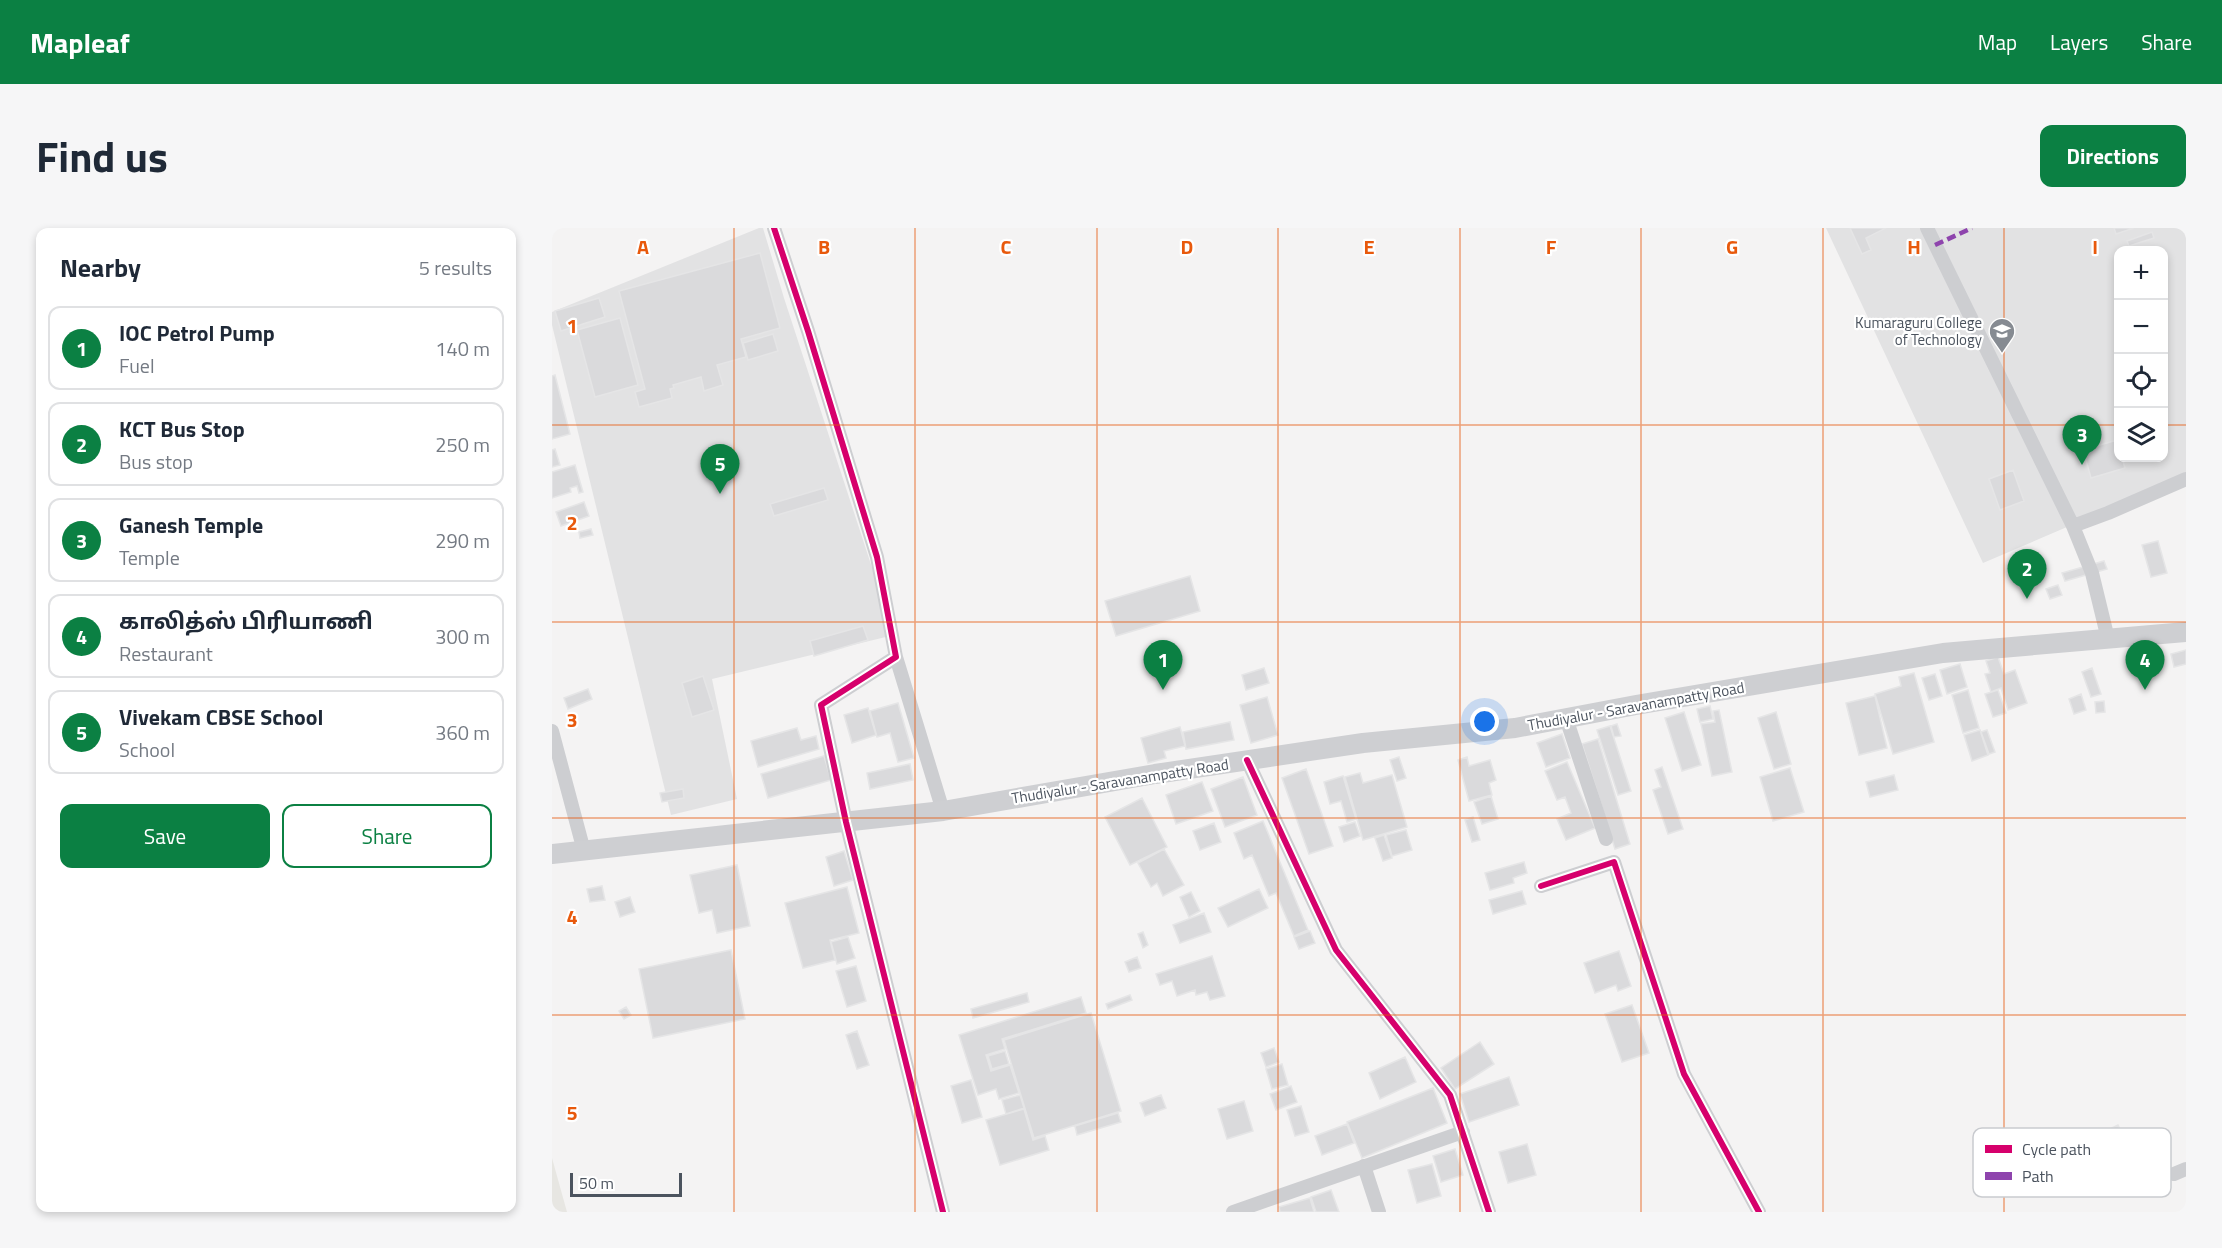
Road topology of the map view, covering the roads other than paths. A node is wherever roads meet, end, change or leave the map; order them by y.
1 (774, 228) edge
2 (1926, 228) edge
3 (2186, 478) edge
4 (2073, 526) junction
5 (2186, 632) edge
6 (2108, 639) junction
7 (896, 657) junction
8 (1566, 718) junction
9 (552, 731) edge
10 (1247, 760) junction
11 (943, 811) junction
12 (846, 822) junction
13 (1606, 839) dead end
14 (584, 851) junction
15 (552, 854) edge
16 (1541, 886) dead end
17 (1463, 1132) junction
18 (1364, 1166) junction
19 (943, 1212) edge
20 (1233, 1212) edge
21 (1379, 1212) edge
22 (1490, 1212) edge
23 (1759, 1212) edge

1 - 7 street
2 - 4 street
3 - 4 street
4 - 6 street
5 - 6 main road, Thudiyalur - Saravanampatty Road
6 - 8 main road, Thudiyalur - Saravanampatty Road
7 - 11 street
7 - 12 street
8 - 10 main road, Thudiyalur - Saravanampatty Road
8 - 13 street
9 - 14 street
10 - 11 main road, Thudiyalur - Saravanampatty Road
10 - 17 street
11 - 12 main road, Thudiyalur - Saravanampatty Road
12 - 14 main road, Thudiyalur - Saravanampatty Road
12 - 19 street
14 - 15 main road, Thudiyalur - Saravanampatty Road
16 - 23 street
17 - 18 street
17 - 22 street
18 - 20 street
18 - 21 street

